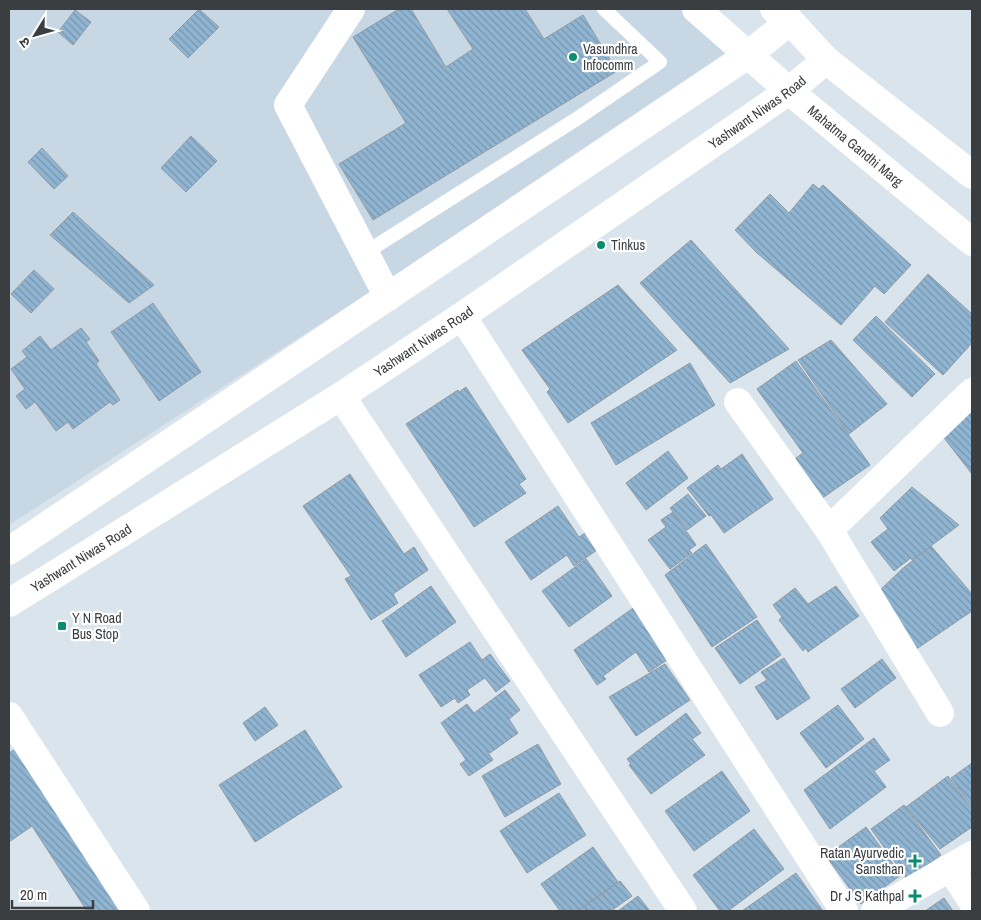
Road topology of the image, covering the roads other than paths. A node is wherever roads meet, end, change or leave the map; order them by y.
1 (351, 9) edge
2 (604, 9) edge
3 (696, 9) edge
4 (782, 15) edge
5 (748, 55) junction
6 (826, 60) junction
7 (789, 91) junction
8 (972, 176) edge
9 (972, 242) edge
10 (365, 252) junction
11 (388, 297) junction
12 (462, 316) junction
13 (972, 392) edge
14 (341, 396) junction
15 (738, 402) dead end
16 (829, 530) junction
17 (9, 551) edge
18 (9, 603) edge
19 (940, 713) dead end
20 (9, 716) edge
21 (962, 862) edge
22 (972, 901) edge
23 (136, 911) edge
24 (683, 911) edge
25 (844, 911) edge
26 (875, 911) edge

1 - 10 street
2 - 10 lane
3 - 5 street, Mahatma Gandhi Marg
4 - 5 street
4 - 6 street
5 - 7 street, Mahatma Gandhi Marg
5 - 11 street
6 - 7 street, Yashwant Niwas Road
6 - 8 street
7 - 9 street, Mahatma Gandhi Marg
7 - 12 street, Yashwant Niwas Road
10 - 11 street
11 - 17 street
12 - 14 street, Yashwant Niwas Road
12 - 25 street
13 - 16 street
14 - 18 street, Yashwant Niwas Road
14 - 24 street
15 - 16 street
16 - 19 street
20 - 23 street
21 - 22 street
21 - 26 street

